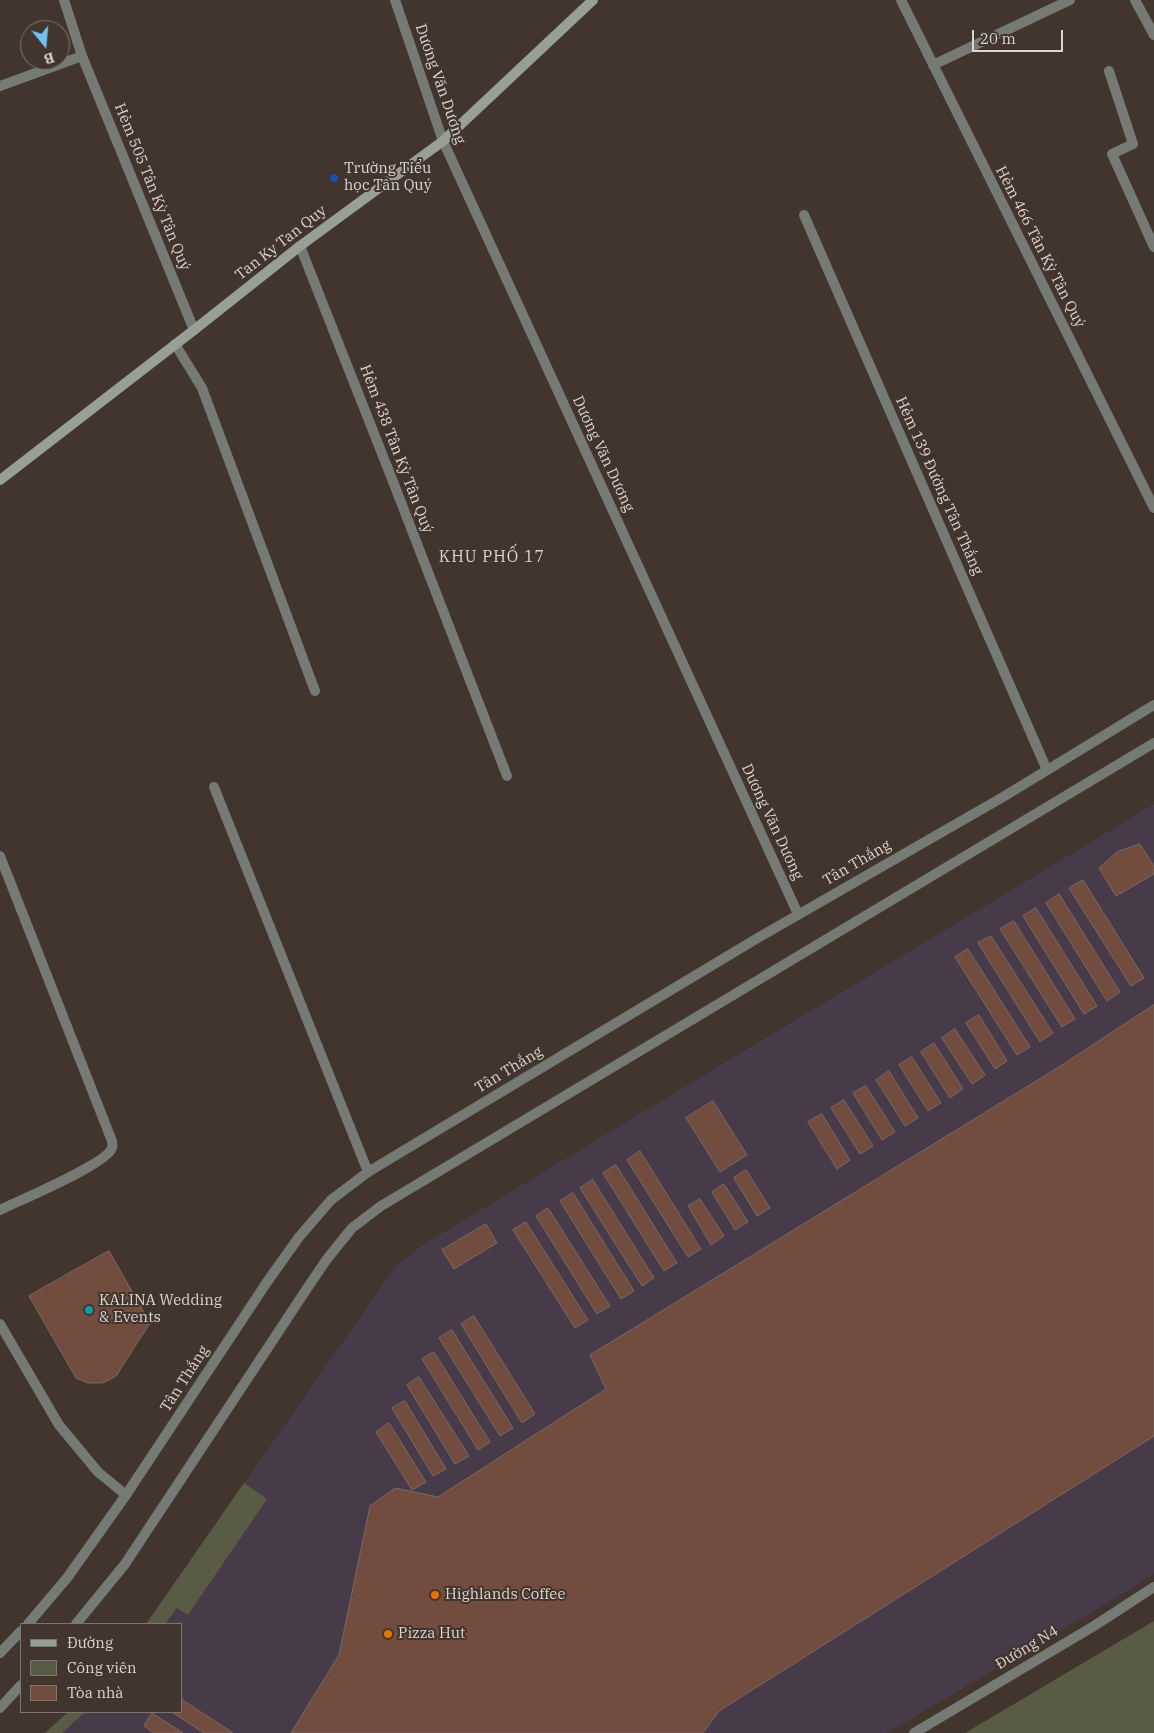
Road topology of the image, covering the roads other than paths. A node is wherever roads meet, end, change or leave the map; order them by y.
1 (64, 0) edge
2 (395, 0) edge
3 (593, 0) edge
4 (901, 0) edge
5 (1070, 0) edge
6 (1135, 0) edge
7 (1154, 35) edge
8 (82, 56) junction
9 (933, 65) junction
10 (1109, 71) dead end
11 (0, 86) edge
12 (442, 141) junction
13 (804, 215) dead end
14 (300, 246) junction
15 (1154, 247) edge
16 (194, 330) junction
17 (175, 344) junction
18 (0, 480) edge
19 (1154, 508) edge
20 (315, 691) dead end
21 (1154, 705) edge
22 (1154, 743) edge
23 (1047, 770) junction
24 (507, 776) dead end
25 (214, 787) dead end
26 (0, 856) edge
27 (798, 914) junction
28 (368, 1172) junction
29 (0, 1210) edge
30 (0, 1324) edge
31 (126, 1495) junction
32 (1154, 1587) edge
33 (29, 1623) edge
34 (77, 1623) edge
35 (20, 1632) edge
36 (0, 1653) edge
37 (20, 1686) edge
38 (0, 1708) edge
39 (914, 1733) edge

1 - 8 street, Hẻm 505 Tân Kỳ Tân Quý
2 - 12 street, Dương Văn Dương
3 - 12 main road, Tan Ky Tan Quy
4 - 9 street, Hẻm 466 Tân Kỳ Tân Quý
5 - 9 street
6 - 7 street
8 - 11 street
8 - 16 street, Hẻm 505 Tân Kỳ Tân Quý
9 - 19 street, Hẻm 466 Tân Kỳ Tân Quý
10 - 15 street
12 - 14 main road, Tan Ky Tan Quy
12 - 27 street, Dương Văn Dương
13 - 23 street, Hẻm 139 Đường Tân Thắng
14 - 16 main road, Tan Ky Tan Quy
14 - 24 street, Hẻm 438 Tân Kỳ Tân Quý
16 - 17 main road, Tan Ky Tan Quy
17 - 18 main road, Tan Ky Tan Quy
17 - 20 street
21 - 23 street, Tân Thắng
22 - 34 street
23 - 27 street, Tân Thắng
25 - 28 street
26 - 29 street
27 - 28 street, Tân Thắng
28 - 31 street, Tân Thắng
30 - 31 street
31 - 33 street, Tân Thắng
32 - 39 street, Đường N4
35 - 36 street
37 - 38 street

